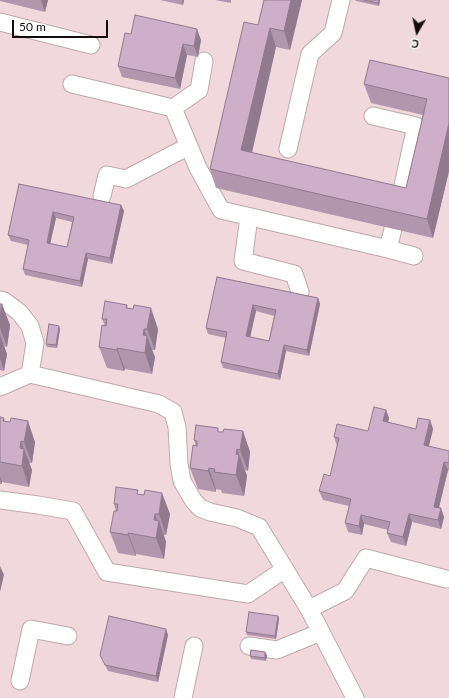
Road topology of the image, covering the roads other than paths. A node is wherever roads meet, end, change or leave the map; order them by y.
1 (341, 0) edge
2 (0, 22) edge
3 (91, 45) dead end
4 (204, 61) dead end
5 (72, 84) dead end
6 (173, 108) junction
7 (373, 116) dead end
8 (189, 146) junction
9 (288, 148) dead end
10 (102, 196) dead end
11 (399, 204) edge
12 (249, 217) junction
13 (393, 229) edge
14 (388, 249) junction
15 (414, 256) dead end
16 (300, 292) dead end
17 (0, 300) edge
18 (30, 374) junction
19 (0, 387) edge
20 (0, 500) edge
21 (285, 569) junction
22 (446, 578) dead end
23 (309, 609) junction
24 (321, 632) junction
25 (68, 636) dead end
26 (194, 646) dead end
27 (249, 646) dead end
28 (20, 681) dead end
29 (183, 698) edge
30 (355, 698) edge

1 - 9 lane
2 - 3 lane
4 - 6 lane
5 - 6 lane
6 - 8 lane
7 - 11 lane
8 - 10 lane
8 - 12 lane
12 - 14 lane
12 - 16 lane
13 - 14 lane
14 - 15 lane
17 - 18 lane
18 - 19 lane
18 - 21 lane
20 - 21 lane
21 - 23 lane
22 - 23 lane
23 - 24 lane
24 - 27 lane
24 - 30 lane
25 - 28 lane
26 - 29 lane

